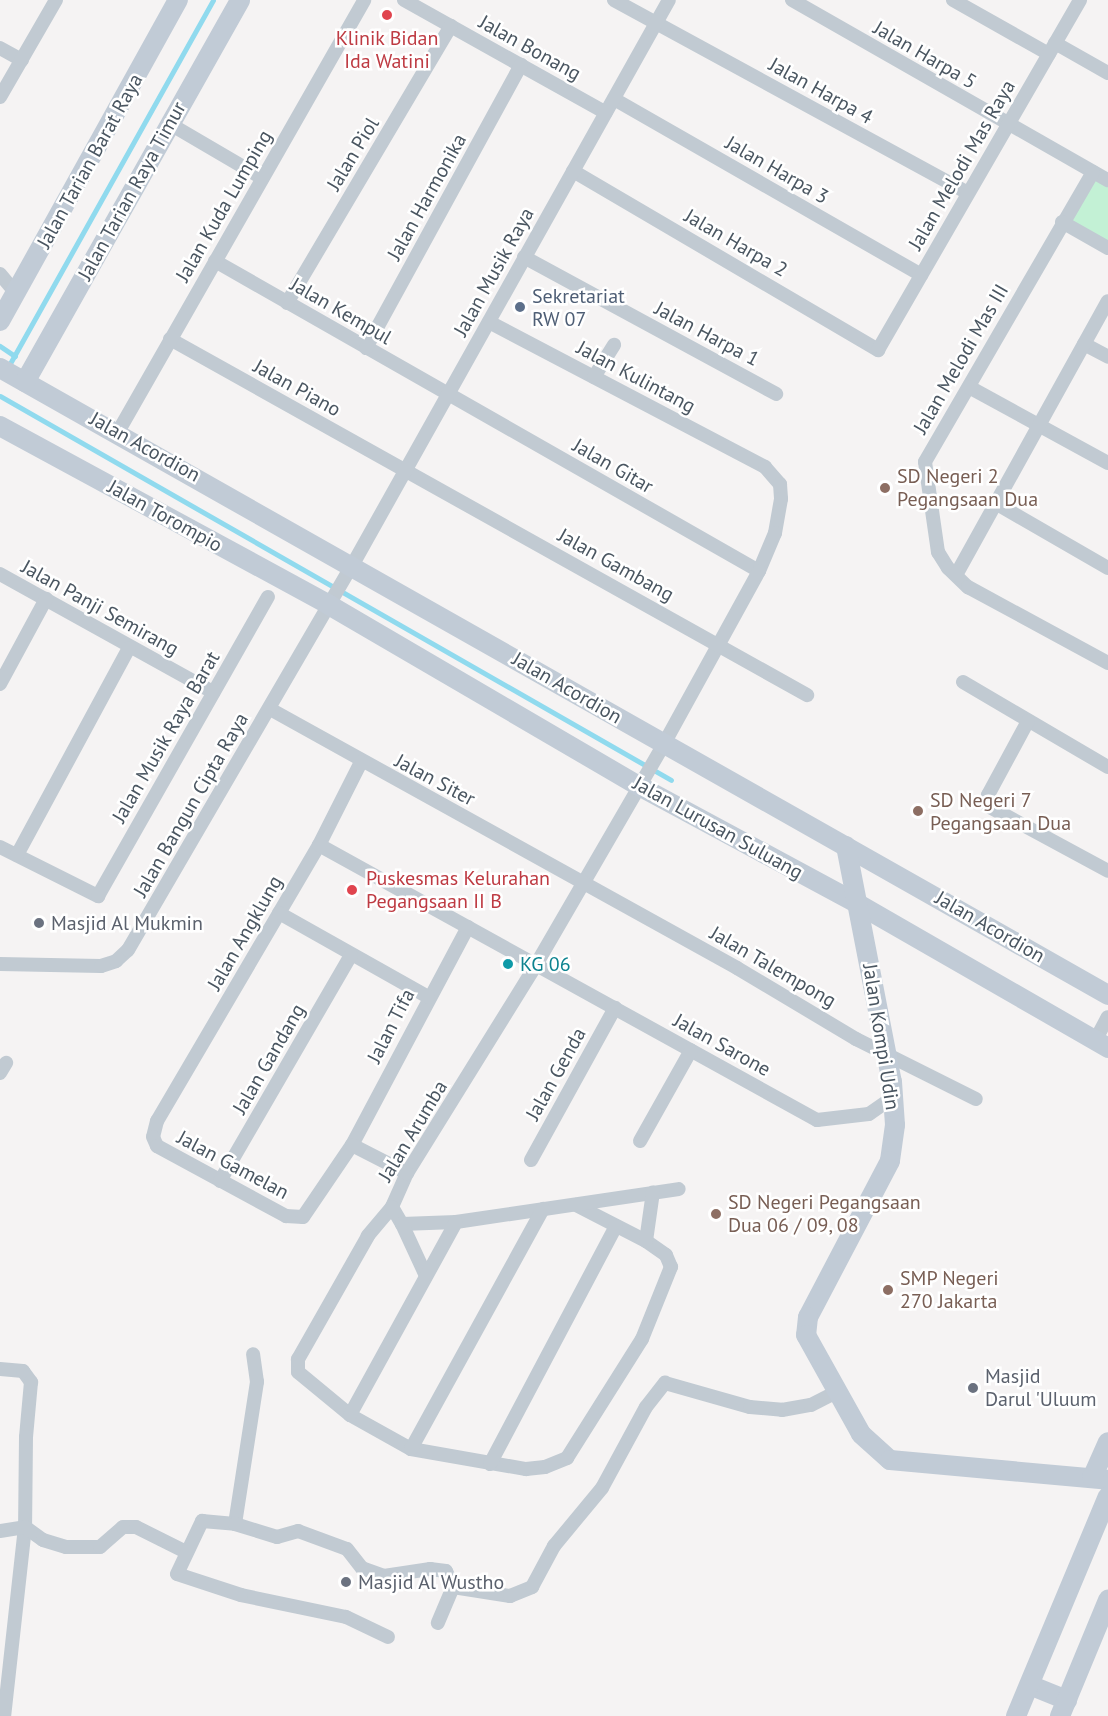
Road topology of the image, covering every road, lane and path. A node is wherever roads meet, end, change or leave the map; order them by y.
1 (56, 0) edge
2 (178, 0) edge
3 (240, 0) edge
4 (364, 0) edge
5 (404, 0) edge
6 (614, 0) edge
7 (669, 0) edge
8 (792, 0) edge
9 (953, 0) edge
10 (1080, 0) edge
11 (656, 22) junction
12 (451, 26) junction
13 (0, 48) edge
14 (1052, 48) junction
15 (22, 60) junction
16 (521, 66) junction
17 (1108, 73) edge
18 (0, 97) edge
19 (614, 99) junction
20 (606, 113) junction
21 (1008, 123) junction
22 (170, 124) junction
23 (573, 171) junction
24 (1093, 172) junction
25 (262, 178) junction
26 (1108, 180) edge
27 (968, 193) junction
28 (1062, 222) junction
29 (1108, 248) edge
30 (524, 257) junction
31 (215, 261) junction
32 (0, 274) edge
33 (921, 275) junction
34 (17, 294) junction
35 (1108, 301) edge
36 (288, 303) junction
37 (0, 321) edge
38 (489, 322) junction
39 (170, 339) junction
40 (1084, 344) junction
41 (614, 345) dead end
42 (366, 348) junction
43 (878, 350) joint
44 (1108, 357) edge
45 (14, 376) edge
46 (594, 377) junction
47 (969, 387) junction
48 (776, 394) dead end
49 (448, 395) junction
50 (1041, 425) junction
51 (0, 426) edge
52 (118, 432) junction
53 (1108, 463) edge
54 (765, 467) joint
55 (405, 472) junction
56 (998, 504) junction
57 (351, 567) junction
58 (1108, 568) edge
59 (759, 571) junction
60 (0, 574) edge
61 (956, 575) junction
62 (268, 597) dead end
63 (46, 599) junction
64 (331, 602) junction
65 (719, 643) junction
66 (129, 648) junction
67 (1108, 663) edge
68 (963, 682) dead end
69 (0, 684) edge
70 (213, 692) junction
71 (807, 695) dead end
72 (270, 709) junction
73 (1028, 721) junction
74 (660, 750) junction
75 (361, 762) junction
76 (1108, 767) edge
77 (642, 781) junction
78 (319, 845) junction
79 (846, 846) junction
80 (0, 847) edge
81 (16, 855) junction
82 (1108, 871) edge
83 (584, 882) junction
84 (858, 904) junction
85 (279, 913) junction
86 (468, 927) junction
87 (351, 955) junction
88 (0, 964) edge
89 (536, 965) junction
90 (1108, 995) edge
91 (428, 997) junction
92 (615, 1008) junction
93 (1108, 1017) edge
94 (1101, 1045) edge
95 (691, 1050) junction
96 (886, 1054) junction
97 (893, 1097) junction
98 (975, 1099) dead end
99 (158, 1121) joint
100 (640, 1142) dead end
101 (352, 1145) junction
102 (531, 1160) dead end
103 (407, 1173) junction
104 (220, 1181) junction
105 (680, 1189) dead end
106 (653, 1192) junction
107 (576, 1205) junction
108 (392, 1207) junction
109 (543, 1209) junction
110 (456, 1222) junction
111 (402, 1224) junction
112 (615, 1226) junction
113 (646, 1241) junction
114 (426, 1276) junction
115 (254, 1354) dead end
116 (0, 1369) edge
117 (836, 1392) junction
118 (350, 1415) junction
119 (1108, 1442) edge
120 (411, 1449) junction
121 (490, 1464) junction
122 (1100, 1479) edge
123 (1108, 1496) edge
124 (235, 1524) junction
125 (25, 1527) junction
126 (0, 1531) edge
127 (186, 1552) junction
128 (453, 1587) junction
129 (1108, 1600) edge
130 (438, 1623) dead end
131 (388, 1636) dead end
132 (1032, 1686) junction
133 (1064, 1708) edge
134 (3, 1711) edge
135 (1016, 1716) edge

1 - 15 street
2 - 34 street, Jalan Tarian Barat Raya
3 - 22 street, Jalan Tarian Raya Timur
4 - 25 street, Jalan Kuda Lumping
5 - 12 street, Jalan Bonang
6 - 11 street, Jalan Harpa 4
7 - 11 street, Jalan Musik Raya
8 - 21 street, Jalan Harpa 5
9 - 14 street
10 - 14 street, Jalan Melodi Mas Raya
11 - 19 street, Jalan Musik Raya
11 - 27 street, Jalan Harpa 4
12 - 16 street, Jalan Bonang
12 - 36 street, Jalan Piol
13 - 15 street
14 - 17 street
14 - 21 street, Jalan Melodi Mas Raya
15 - 18 street
16 - 20 street, Jalan Bonang
16 - 42 street, Jalan Harmonika
19 - 20 street, Jalan Musik Raya
19 - 33 street, Jalan Harpa 3
20 - 23 street, Jalan Musik Raya
21 - 24 street, Jalan Harpa 5
21 - 27 street, Jalan Melodi Mas Raya
22 - 25 street
22 - 45 street, Jalan Tarian Raya Timur
23 - 30 street, Jalan Musik Raya
23 - 43 street, Jalan Harpa 2
24 - 26 street, Jalan Harpa 5
24 - 28 street, Jalan Melodi Mas III
25 - 31 street, Jalan Kuda Lumping
27 - 33 street, Jalan Melodi Mas Raya
28 - 29 street
28 - 47 street, Jalan Melodi Mas III
30 - 38 street, Jalan Musik Raya
30 - 48 street, Jalan Harpa 1
31 - 36 street, Jalan Kempul
31 - 39 street, Jalan Kuda Lumping
32 - 34 street
33 - 43 street, Jalan Melodi Mas Raya
34 - 37 street, Jalan Tarian Barat Raya
35 - 40 street
36 - 42 street, Jalan Kempul
38 - 46 street, Jalan Kulintang
38 - 49 street, Jalan Musik Raya
39 - 52 street, Jalan Kuda Lumping
39 - 55 street, Jalan Piano
40 - 44 street
40 - 50 street
41 - 46 street
42 - 49 street, Jalan Kempul
45 - 52 street, Jalan Acordion
46 - 54 street, Jalan Kulintang
47 - 50 street
47 - 61 street, Jalan Melodi Mas III
49 - 55 street, Jalan Musik Raya
49 - 59 street, Jalan Gitar
50 - 53 street
50 - 56 street
51 - 64 street, Jalan Torompio
52 - 57 street, Jalan Acordion
54 - 59 street, Jalan Arumba
55 - 57 street, Jalan Musik Raya
55 - 65 street, Jalan Gambang
56 - 58 street
56 - 61 street
57 - 64 street, Jalan Bangun Cipta Raya
57 - 74 street, Jalan Acordion
59 - 65 street, Jalan Arumba
60 - 63 street, Jalan Panji Semirang
61 - 67 street, Jalan Melodi Mas III
62 - 70 street, Jalan Musik Raya Barat
63 - 66 street, Jalan Panji Semirang
63 - 69 street
64 - 72 street, Jalan Bangun Cipta Raya
64 - 77 street, Jalan Lurusan Suluang
65 - 71 street, Jalan Gambang
65 - 74 street, Jalan Arumba
66 - 70 street, Jalan Panji Semirang
66 - 81 street
68 - 73 street
70 - 81 street, Jalan Musik Raya Barat
72 - 75 street, Jalan Siter
72 - 88 street, Jalan Bangun Cipta Raya
73 - 76 street
73 - 82 street
74 - 77 street, Jalan Arumba
74 - 79 street, Jalan Acordion
75 - 78 street, Jalan Angklung
75 - 83 street, Jalan Siter
77 - 83 street, Jalan Arumba
77 - 84 street, Jalan Lurusan Suluang
78 - 85 street, Jalan Angklung
78 - 86 street, Jalan Sarone
79 - 84 street, Jalan Kompi Udin
79 - 90 street, Jalan Acordion
80 - 81 street
83 - 89 street, Jalan Arumba
83 - 96 street, Jalan Talempong
84 - 94 street, Jalan Lurusan Suluang
84 - 96 street, Jalan Kompi Udin
85 - 87 street
85 - 99 street, Jalan Angklung
86 - 89 street, Jalan Sarone
86 - 91 street, Jalan Tifa
87 - 91 street
87 - 104 street, Jalan Gandang
89 - 92 street, Jalan Sarone
89 - 103 street, Jalan Arumba
91 - 101 street, Jalan Tifa
92 - 95 street, Jalan Sarone
92 - 102 street, Jalan Genda
93 - 94 street
95 - 97 street, Jalan Sarone
95 - 100 street
96 - 97 street, Jalan Kompi Udin
96 - 98 street, Jalan Talempong
97 - 117 street, Jalan Kompi Udin
99 - 104 street, Jalan Gamelan
101 - 103 street
101 - 104 street, Jalan Gamelan
103 - 108 street, Jalan Arumba
105 - 106 street
106 - 107 street
106 - 113 street
107 - 109 street
107 - 112 street
108 - 111 street, Jalan Arumba
108 - 118 street
109 - 110 street
109 - 120 street
110 - 111 street
110 - 114 street
111 - 114 street, Jalan Arumba
112 - 113 street
112 - 121 street
113 - 121 street
114 - 118 street
115 - 124 street
116 - 125 street
117 - 122 street, Jalan Kompi Udin
117 - 128 street
118 - 120 street
119 - 122 street
120 - 121 street
123 - 132 street
124 - 127 street
124 - 128 street
125 - 126 street
125 - 127 street
125 - 134 street
127 - 131 street
128 - 130 street
129 - 133 street
132 - 133 street
132 - 135 street

